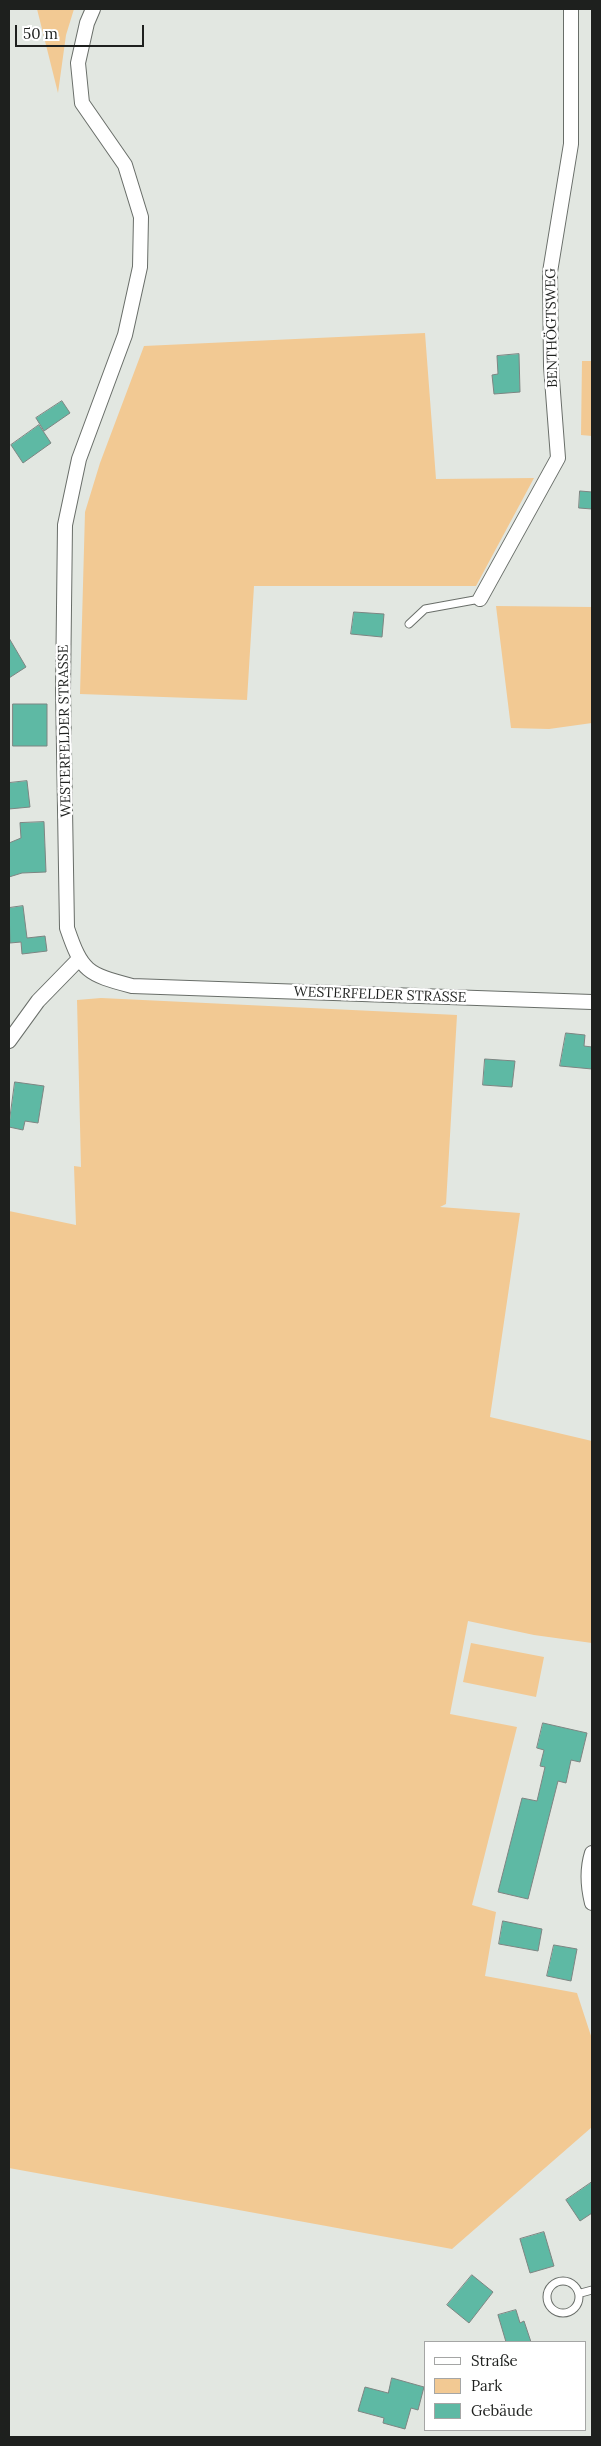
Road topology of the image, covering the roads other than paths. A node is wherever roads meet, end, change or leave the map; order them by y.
1 (93, 9) edge
2 (571, 9) edge
3 (480, 599) joint
4 (409, 624) dead end
5 (78, 960) junction
6 (592, 1002) edge
7 (9, 1041) edge
8 (592, 1853) edge
9 (592, 1903) edge
10 (592, 2290) edge
11 (581, 2293) junction

1 - 5 street, WESTERFELDER STRASSE
2 - 3 street, BENTHÖGTSWEG
3 - 4 lane
5 - 6 street, WESTERFELDER STRASSE
5 - 7 street
8 - 9 street
10 - 11 lane
11 - 11 lane

